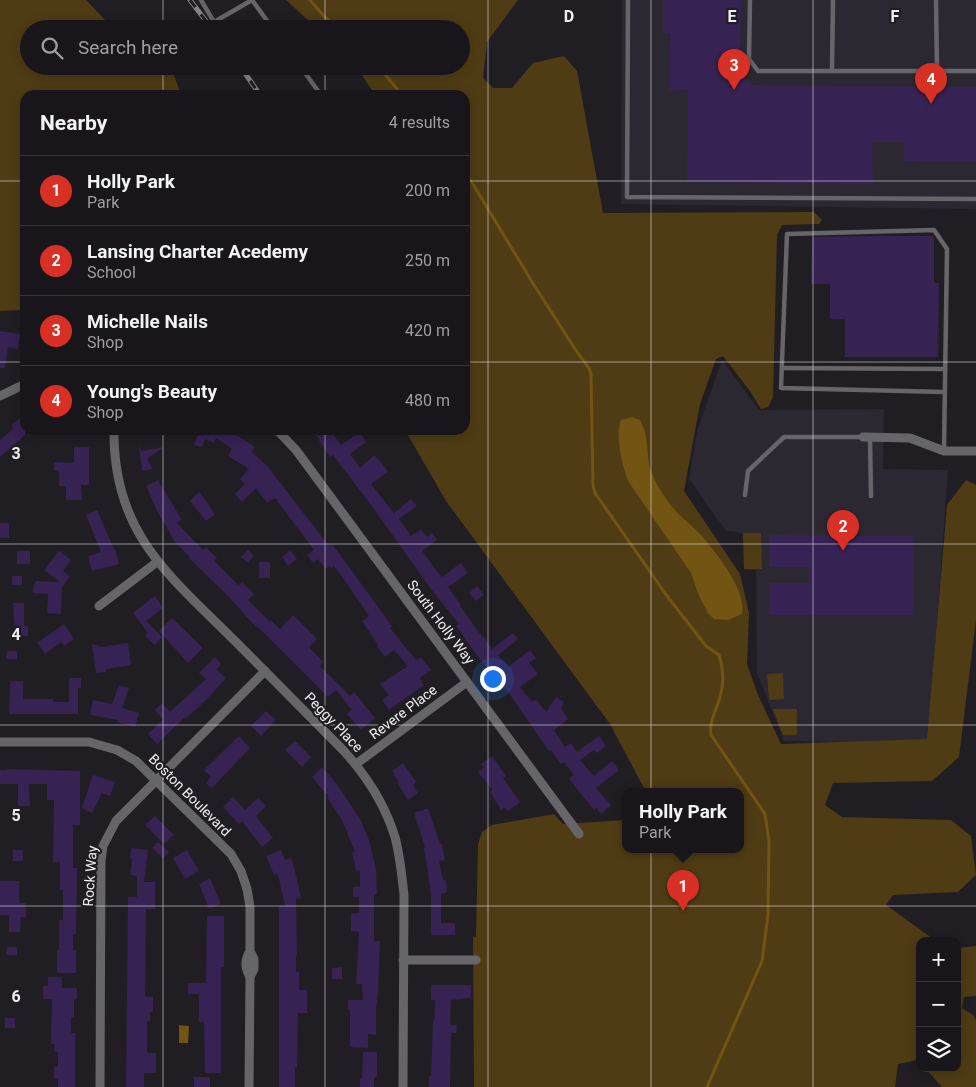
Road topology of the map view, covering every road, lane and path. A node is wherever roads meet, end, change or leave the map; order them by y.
1 (201, 0) edge
2 (628, 0) edge
3 (750, 0) edge
4 (833, 0) edge
5 (936, 0) edge
6 (213, 20) edge
7 (217, 20) edge
8 (266, 20) edge
9 (832, 72) junction
10 (937, 72) junction
11 (976, 72) edge
12 (307, 75) edge
13 (317, 90) edge
14 (976, 199) edge
15 (782, 368) junction
16 (945, 369) junction
17 (20, 386) edge
18 (944, 392) junction
19 (0, 396) edge
20 (114, 435) edge
21 (282, 435) edge
22 (867, 437) junction
23 (944, 451) junction
24 (976, 451) edge
25 (744, 495) dead end
26 (871, 496) dead end
27 (157, 562) junction
28 (99, 606) dead end
29 (265, 671) junction
30 (467, 682) junction
31 (0, 742) edge
32 (356, 764) junction
33 (156, 780) junction
34 (579, 834) dead end
35 (403, 960) junction
36 (476, 960) dead end
37 (100, 1087) edge
38 (249, 1087) edge
39 (403, 1087) edge

1 - 6 lane
2 - 14 lane
3 - 9 lane
4 - 9 lane
5 - 10 lane
7 - 8 lane
9 - 10 lane
10 - 11 lane
12 - 13 lane
15 - 16 lane
15 - 16 lane
15 - 18 lane
16 - 18 lane
17 - 19 street
18 - 23 lane
20 - 27 street, Peggy Place
21 - 30 street, South Holly Way
22 - 23 street
22 - 25 lane
22 - 26 lane
23 - 24 street
27 - 28 street
27 - 29 street, Peggy Place
29 - 32 street, Peggy Place
29 - 33 street, Rock Way
30 - 32 street, Revere Place
30 - 34 street, South Holly Way
31 - 33 street, Boston Boulevard
32 - 35 street, Peggy Place
33 - 37 street, Rock Way
33 - 38 street, Boston Boulevard
35 - 36 street
35 - 39 street, Peggy Place

